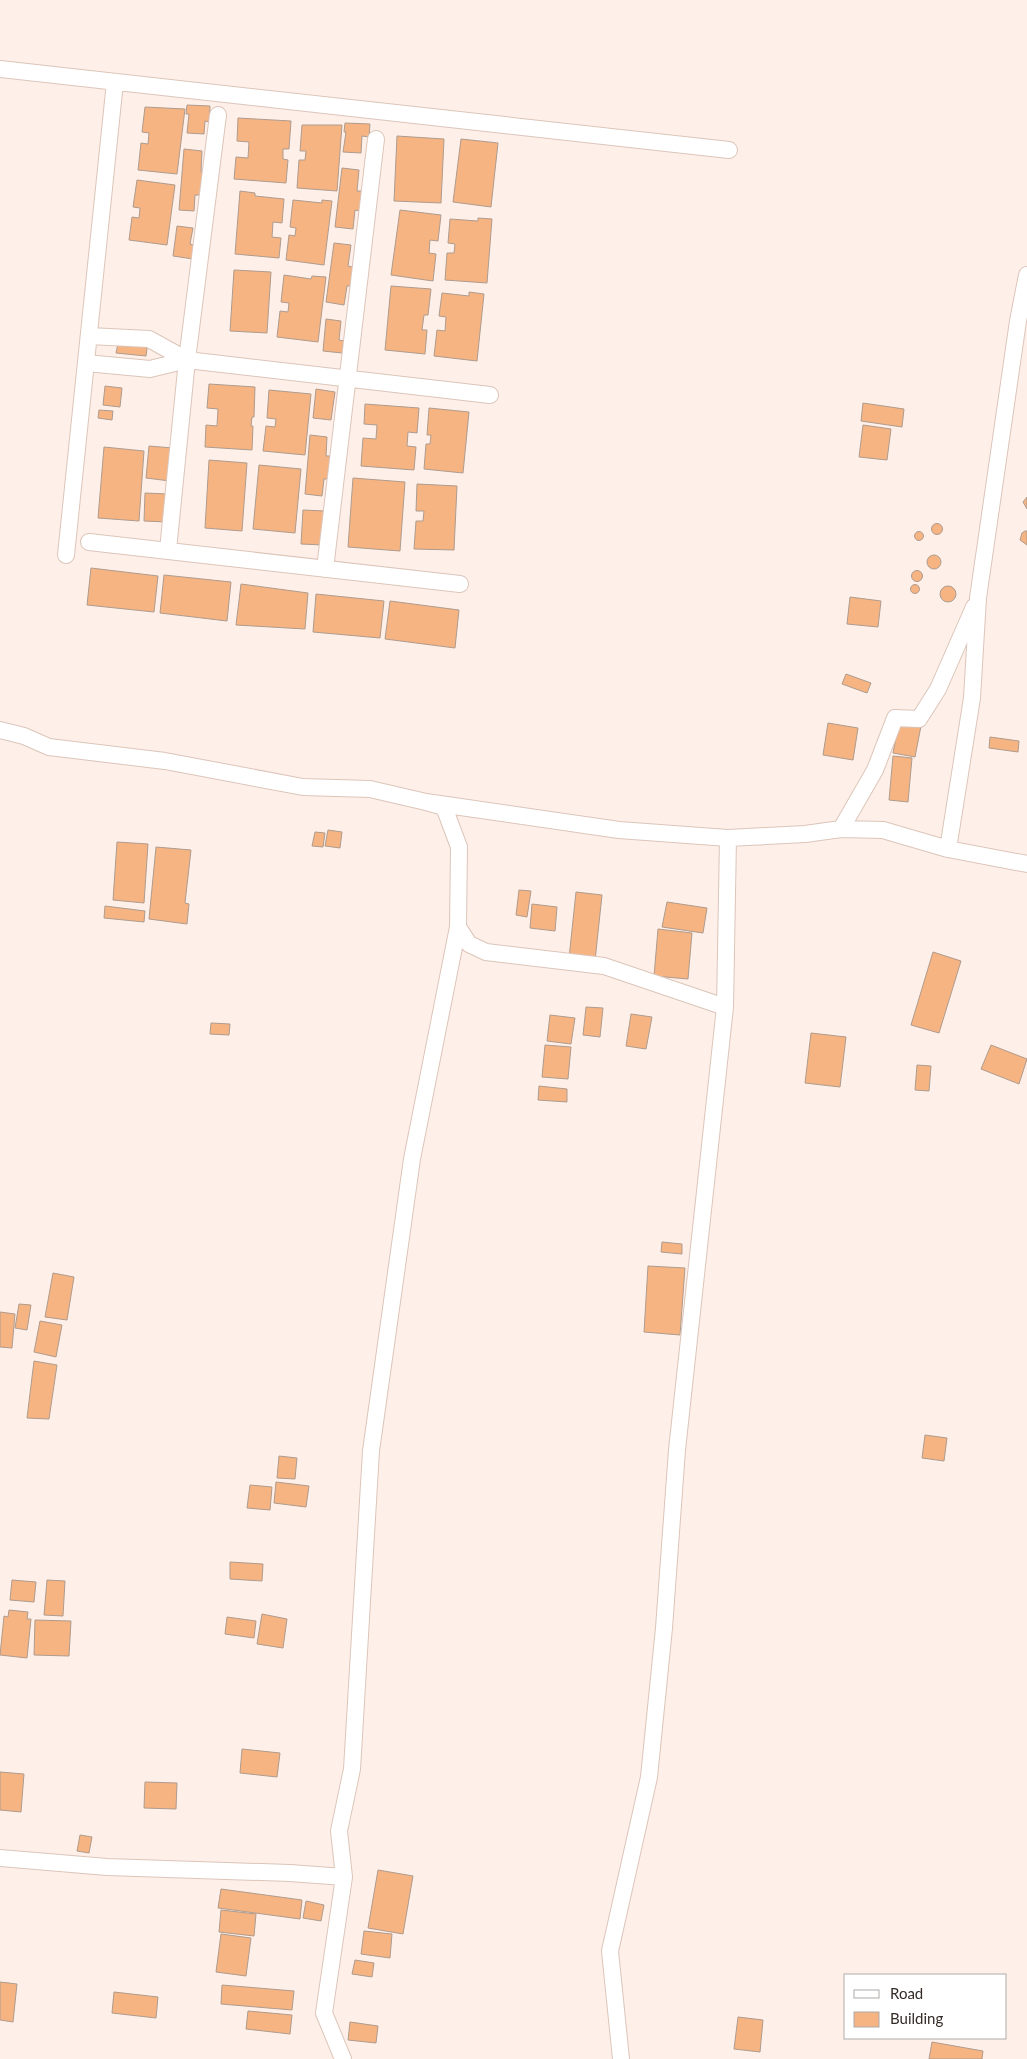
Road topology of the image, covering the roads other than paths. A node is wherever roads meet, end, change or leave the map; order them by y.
1 (0, 69) edge
2 (115, 82) junction
3 (218, 115) dead end
4 (376, 139) dead end
5 (729, 150) dead end
6 (1027, 275) edge
7 (89, 336) junction
8 (187, 360) junction
9 (86, 363) junction
10 (348, 379) junction
11 (490, 395) dead end
12 (89, 542) dead end
13 (168, 550) junction
14 (66, 555) dead end
15 (325, 569) junction
16 (460, 584) dead end
17 (978, 598) junction
18 (0, 730) edge
19 (426, 802) junction
20 (841, 829) junction
21 (728, 838) junction
22 (948, 849) junction
23 (1027, 864) edge
24 (458, 927) junction
25 (725, 1007) junction
26 (0, 1858) edge
27 (344, 1877) junction
28 (343, 2059) edge
29 (621, 2059) edge

1 - 2 street
2 - 5 street
2 - 7 street
3 - 8 street
4 - 10 street
6 - 17 street
7 - 8 street
7 - 9 street
8 - 9 street
8 - 10 street
8 - 13 street
9 - 14 street
10 - 11 street
10 - 15 street
12 - 13 street
13 - 15 street
15 - 16 street
17 - 20 street
17 - 22 street
18 - 19 street
19 - 21 street
19 - 24 street
20 - 21 street
20 - 22 street
21 - 25 street
22 - 23 street
24 - 25 street
24 - 27 street
25 - 29 street
26 - 27 street
27 - 28 street

